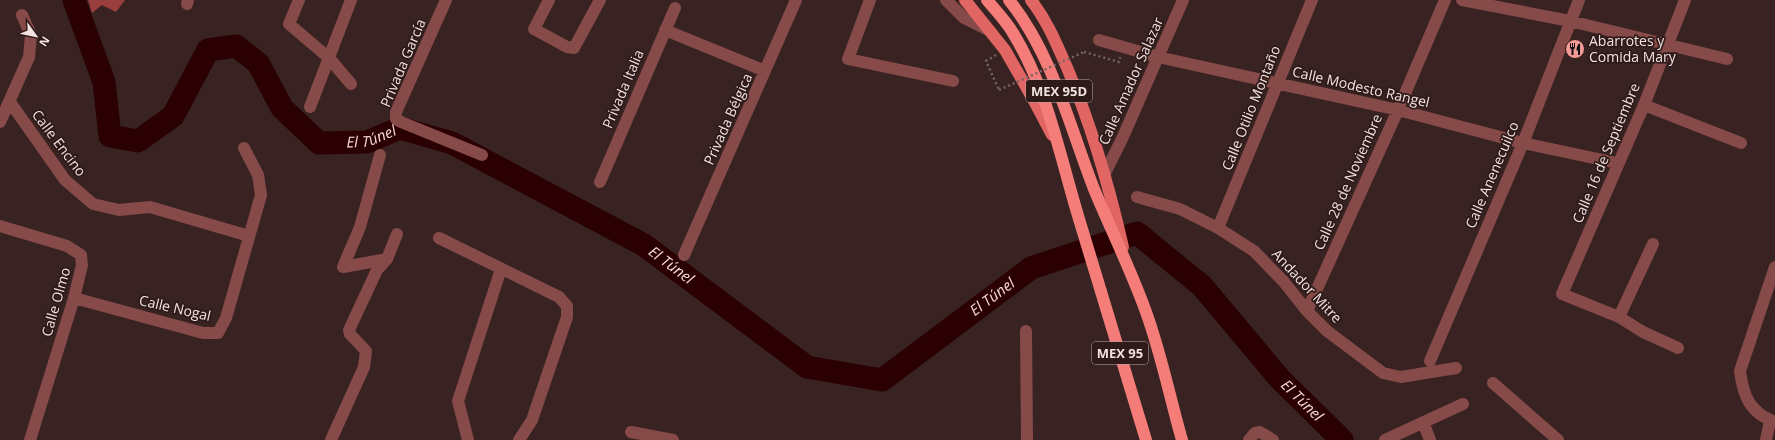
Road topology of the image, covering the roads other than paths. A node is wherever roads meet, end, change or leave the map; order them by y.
1 (299, 0) edge
2 (351, 0) edge
3 (446, 0) edge
4 (548, 0) edge
5 (600, 0) edge
6 (796, 0) edge
7 (870, 0) edge
8 (946, 0) edge
9 (965, 0) edge
10 (987, 0) edge
11 (1009, 0) edge
12 (1031, 0) edge
13 (1183, 0) edge
14 (1312, 0) edge
15 (1445, 0) edge
16 (1462, 0) edge
17 (1578, 0) edge
18 (1685, 0) edge
19 (675, 8) dead end
20 (22, 15) dead end
21 (1570, 21) junction
22 (665, 30) junction
23 (990, 31) junction
24 (1099, 40) dead end
25 (1668, 43) junction
26 (1158, 57) junction
27 (329, 58) junction
28 (1727, 59) dead end
29 (765, 71) junction
30 (953, 81) dead end
31 (1277, 83) junction
32 (351, 84) dead end
33 (10, 102) junction
34 (1644, 105) junction
35 (310, 107) dead end
36 (1398, 110) junction
37 (0, 122) edge
38 (1523, 143) junction
39 (1741, 143) dead end
40 (244, 148) dead end
41 (1060, 151) junction
42 (380, 155) dead end
43 (482, 155) dead end
44 (1617, 163) junction
45 (1106, 177) junction
46 (600, 182) dead end
47 (1137, 197) dead end
48 (0, 226) edge
49 (1218, 228) junction
50 (397, 234) dead end
51 (249, 236) junction
52 (439, 238) dead end
53 (1653, 244) dead end
54 (684, 255) dead end
55 (387, 259) junction
56 (1126, 262) junction
57 (1775, 267) edge
58 (501, 269) junction
59 (74, 298) junction
60 (1770, 300) edge
61 (1307, 311) junction
62 (1619, 317) junction
63 (1026, 331) dead end
64 (1678, 348) dead end
65 (1430, 361) dead end
66 (1456, 368) dead end
67 (1493, 383) dead end
68 (1463, 404) dead end
69 (1423, 422) junction
70 (1772, 422) edge
71 (631, 432) dead end
72 (30, 440) edge
73 (331, 440) edge
74 (468, 440) edge
75 (519, 440) edge
76 (673, 440) edge
77 (1027, 440) edge
78 (1146, 440) edge
79 (1182, 440) edge
80 (1249, 440) edge
81 (1273, 440) edge
82 (1385, 440) edge
83 (1430, 440) edge
84 (1558, 440) edge
85 (1766, 440) edge

1 - 27 street
2 - 27 street
3 - 43 street, Privada García
4 - 5 street
6 - 29 street
7 - 30 street
8 - 23 street
9 - 23 main road, MEX 95
10 - 41 highway, MEX 95D
11 - 56 highway, MEX 95D
12 - 45 main road, MEX 95
13 - 26 street, Calle Amador Salazar
14 - 31 street, Calle Otilio Montaño
15 - 36 street, Calle 28 de Noviembre
16 - 21 street
17 - 21 street, Calle Anenecuilco
18 - 25 street, Calle 16 de Septiembre
19 - 22 street, Privada Italia
20 - 33 street
21 - 25 street
21 - 38 street, Calle Anenecuilco
22 - 29 street, Privada Bélgica
22 - 46 street, Privada Italia
23 - 41 main road, MEX 95
24 - 26 street, Calle Modesto Rangel
25 - 28 street
25 - 34 street, Calle 16 de Septiembre
26 - 31 street, Calle Modesto Rangel
26 - 45 street, Calle Amador Salazar
27 - 32 street
27 - 35 street
29 - 54 street, Privada Bélgica
31 - 36 street, Calle Modesto Rangel
31 - 49 street, Calle Otilio Montaño
33 - 37 street
33 - 51 street, Calle Encino
34 - 39 street
34 - 44 street, Calle 16 de Septiembre
36 - 38 street, Calle Modesto Rangel
36 - 61 street, Calle 28 de Noviembre
38 - 44 street, Calle Modesto Rangel
38 - 65 street, Calle Anenecuilco
40 - 51 street
41 - 78 highway, MEX 95
42 - 55 street
44 - 62 street, Calle 16 de Septiembre
45 - 56 main road, MEX 95
47 - 49 street, Andador Mitre
48 - 59 street, Calle Olmo
49 - 61 street, Andador Mitre
50 - 55 street
51 - 59 street, Calle Nogal
52 - 58 street
53 - 62 street
55 - 73 street
56 - 79 highway, MEX 95
57 - 60 street
58 - 74 street
58 - 75 street
59 - 72 street, Calle Olmo
60 - 70 street
61 - 66 street, Andador Mitre
62 - 64 street
63 - 77 street
67 - 84 street
68 - 69 street
69 - 82 street
69 - 83 street
70 - 85 street
71 - 76 street
80 - 81 street

